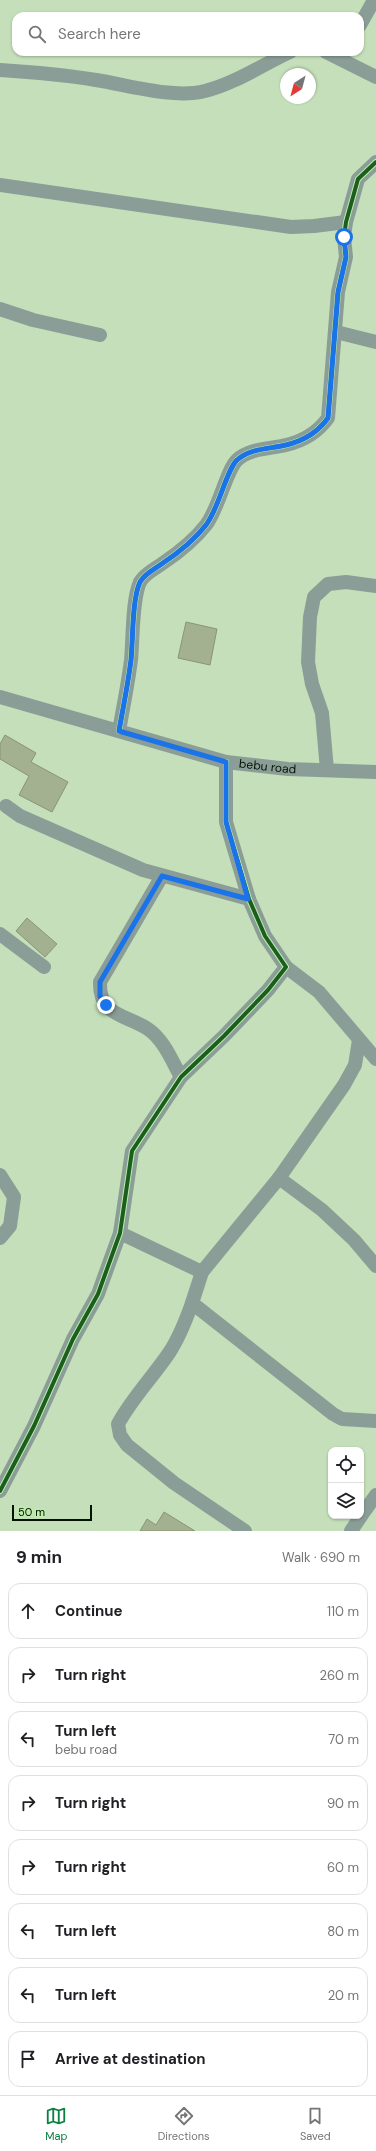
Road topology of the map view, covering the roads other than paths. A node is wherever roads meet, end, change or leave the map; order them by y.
1 (374, 0) edge
2 (364, 18) edge
3 (282, 56) edge
4 (344, 56) edge
5 (0, 70) edge
6 (376, 77) edge
7 (376, 162) edge
8 (0, 185) edge
9 (346, 222) junction
10 (0, 309) edge
11 (336, 332) junction
12 (100, 335) dead end
13 (376, 342) edge
14 (376, 586) edge
15 (0, 697) edge
16 (119, 731) junction
17 (226, 762) junction
18 (327, 770) junction
19 (376, 772) edge
20 (6, 806) dead end
21 (162, 876) junction
22 (248, 899) junction
23 (0, 934) edge
24 (44, 967) dead end
25 (286, 967) junction
26 (359, 1040) junction
27 (376, 1059) edge
28 (181, 1077) junction
29 (0, 1176) edge
30 (279, 1178) junction
31 (120, 1233) junction
32 (0, 1238) edge
33 (376, 1266) edge
34 (202, 1272) junction
35 (192, 1303) junction
36 (376, 1421) edge
37 (0, 1491) edge
38 (376, 1495) edge
39 (364, 1512) edge
40 (359, 1519) edge
41 (246, 1531) edge
42 (351, 1531) edge

1 - 2 street
3 - 5 street
4 - 6 street
7 - 9 street
8 - 9 street
9 - 11 street
10 - 12 street
11 - 13 street
11 - 16 street
14 - 18 street
15 - 16 street, bebu road
16 - 17 street, bebu road
17 - 18 street, bebu road
17 - 22 street
18 - 19 street, bebu road
20 - 21 street
21 - 22 street
21 - 28 street
22 - 25 street
23 - 24 street
25 - 26 street
25 - 28 street
26 - 27 street
26 - 30 street
28 - 31 street
29 - 32 street
30 - 33 street
30 - 34 street
31 - 34 street
31 - 37 street
34 - 35 street
35 - 36 street
35 - 41 street
38 - 39 street
40 - 42 street

